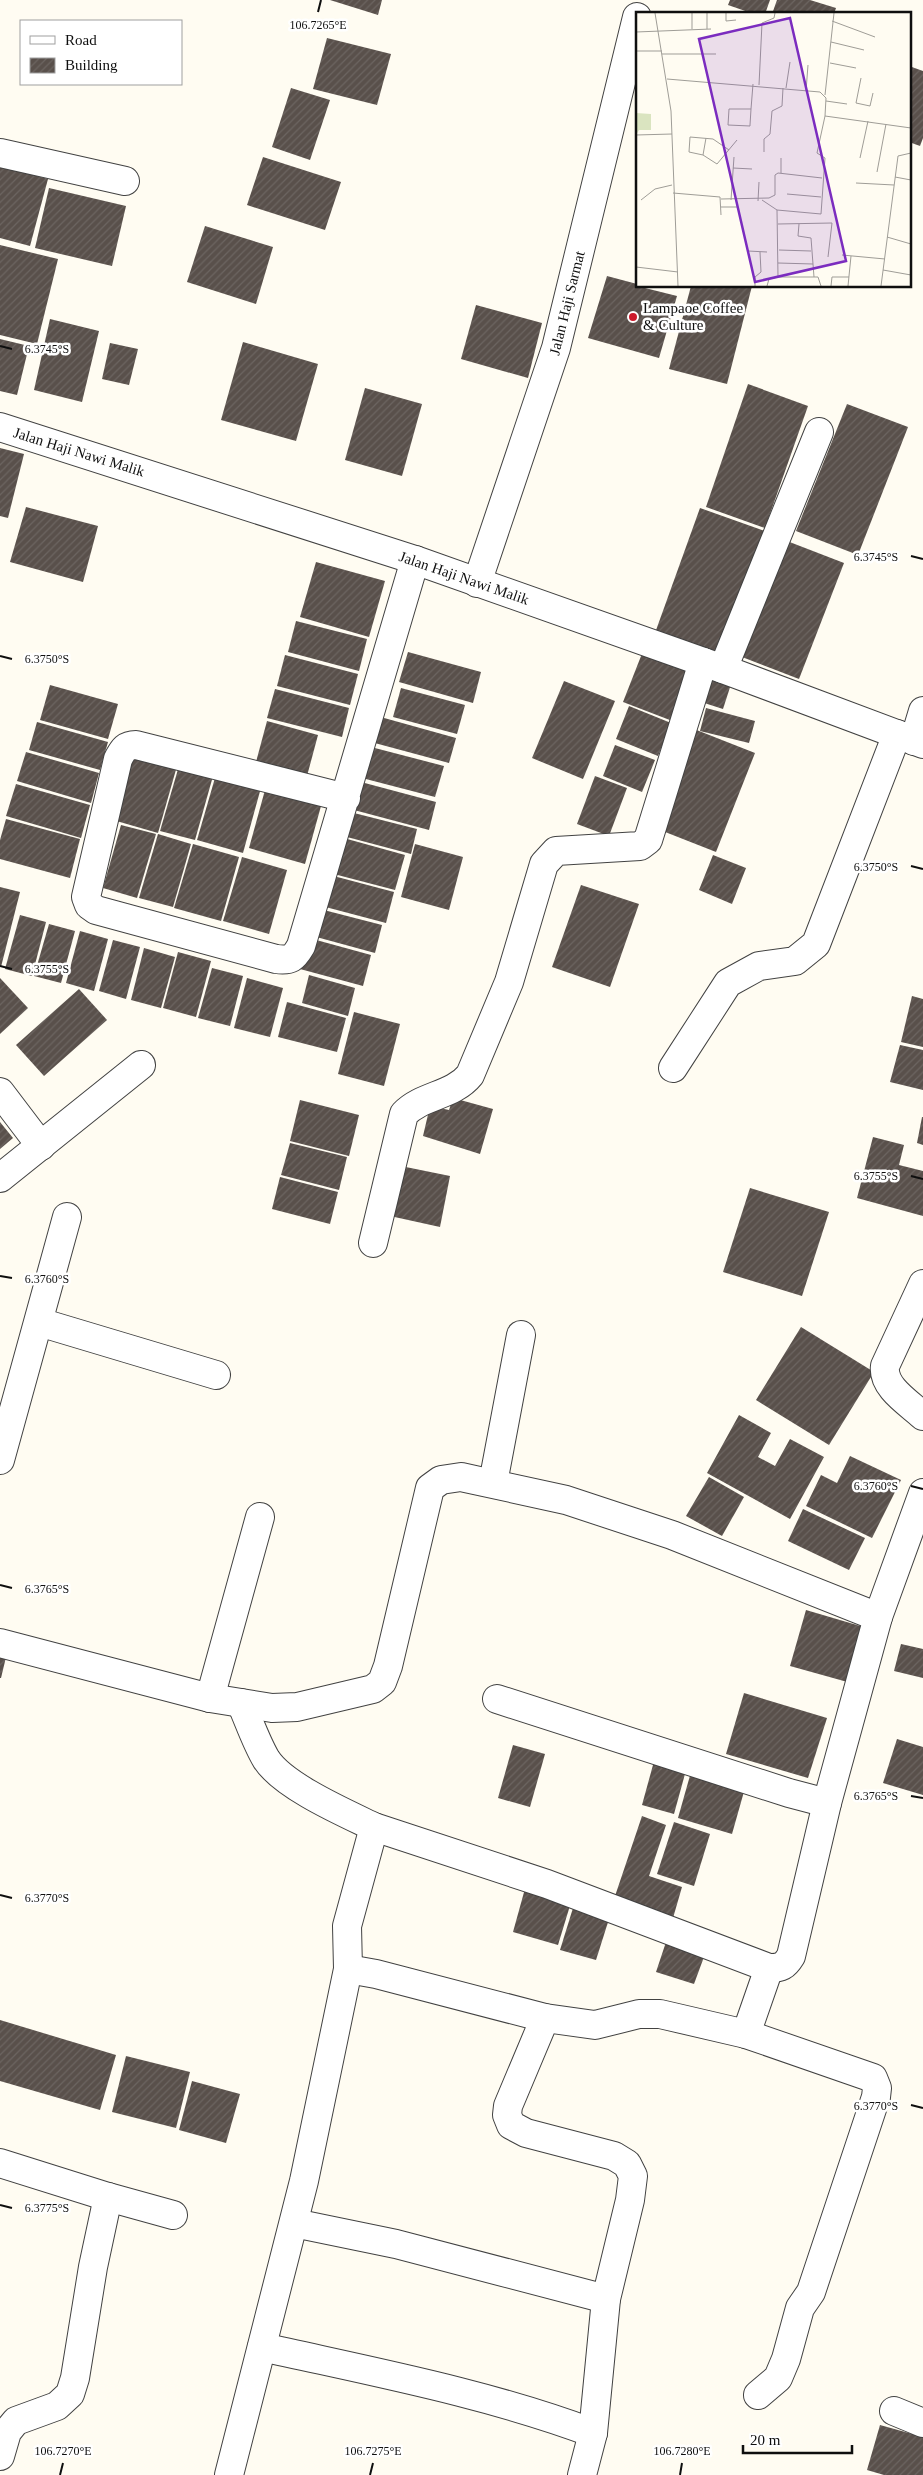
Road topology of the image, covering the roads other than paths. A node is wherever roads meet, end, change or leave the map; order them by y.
1 (636, 19) edge
2 (0, 152) edge
3 (125, 181) dead end
4 (0, 427) edge
5 (818, 432) dead end
6 (415, 560) junction
7 (477, 583) junction
8 (713, 666) junction
9 (923, 711) edge
10 (911, 740) edge
11 (346, 798) junction
12 (141, 1064) dead end
13 (674, 1068) dead end
14 (0, 1092) edge
15 (41, 1146) junction
16 (0, 1178) edge
17 (68, 1217) dead end
18 (373, 1243) dead end
19 (923, 1284) edge
20 (39, 1322) junction
21 (521, 1335) dead end
22 (216, 1375) dead end
23 (923, 1416) edge
24 (0, 1460) edge
25 (493, 1484) junction
26 (923, 1493) edge
27 (260, 1516) dead end
28 (878, 1617) junction
29 (0, 1642) edge
30 (210, 1698) junction
31 (497, 1699) dead end
32 (240, 1703) junction
33 (827, 1803) junction
34 (374, 1827) junction
35 (769, 1968) junction
36 (348, 1969) junction
37 (544, 2018) junction
38 (746, 2034) junction
39 (0, 2163) edge
40 (108, 2197) junction
41 (173, 2215) dead end
42 (294, 2223) junction
43 (606, 2299) junction
44 (262, 2346) junction
45 (758, 2395) dead end
46 (894, 2411) dead end
47 (923, 2423) edge
48 (592, 2433) junction
49 (0, 2456) edge
50 (229, 2475) edge
51 (582, 2475) edge

1 - 7 street, Jalan Haji Sarmat
2 - 3 street
4 - 6 street, Jalan Haji Nawi Malik
5 - 8 street
6 - 7 street, Jalan Haji Nawi Malik
6 - 11 street
7 - 8 street, Jalan Haji Nawi Malik
8 - 10 street, Jalan Haji Nawi Malik
8 - 18 street
9 - 10 street
10 - 13 street
11 - 11 street
12 - 15 street
14 - 15 street
15 - 16 street
17 - 20 street
19 - 23 street
20 - 22 street
20 - 24 street
21 - 25 street
25 - 28 street
25 - 32 street
26 - 28 street
27 - 30 street
28 - 33 street
29 - 30 street
30 - 32 street
31 - 33 street
32 - 34 street
33 - 35 street
34 - 35 street
34 - 36 street
35 - 38 street
36 - 37 street
36 - 42 street
37 - 38 street
37 - 43 street
38 - 45 street
39 - 40 street
40 - 41 street
40 - 49 street
42 - 43 street
42 - 44 street
43 - 48 street
44 - 48 street
44 - 50 street
46 - 47 street
48 - 51 street

